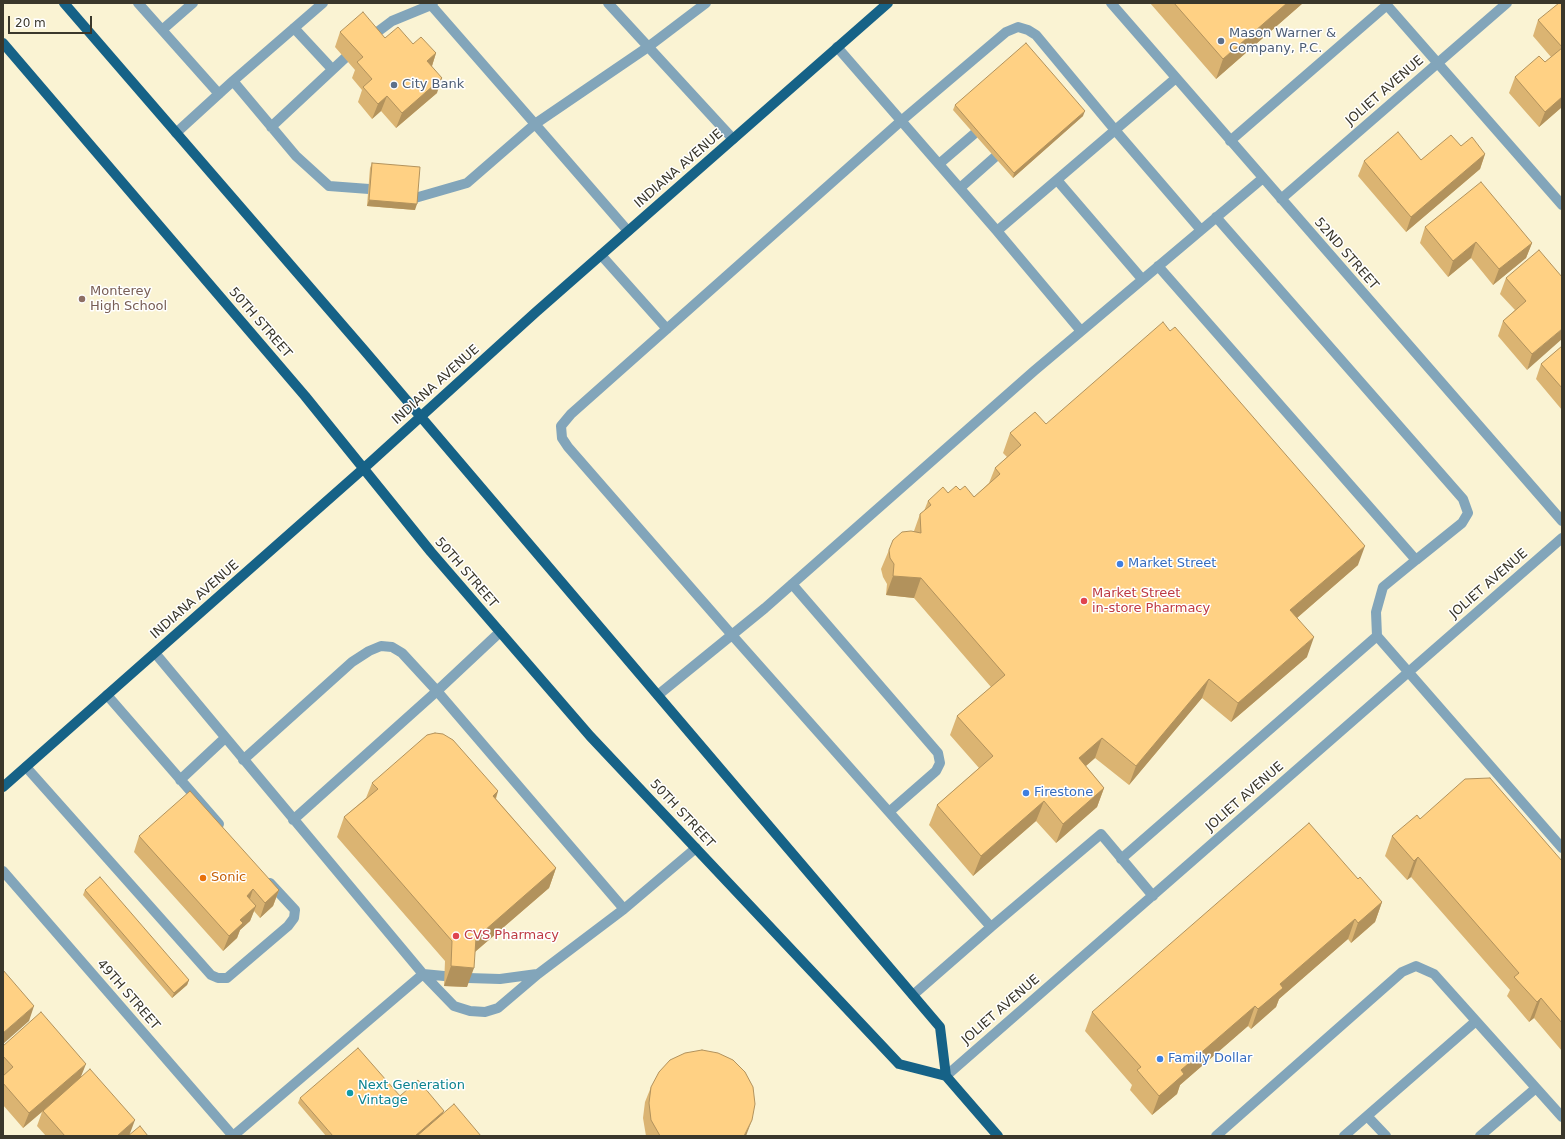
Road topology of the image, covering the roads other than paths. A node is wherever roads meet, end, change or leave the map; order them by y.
1 (64, 3) edge
2 (138, 3) edge
3 (193, 3) edge
4 (323, 3) edge
5 (608, 3) edge
6 (706, 3) edge
7 (888, 3) edge
8 (1111, 3) edge
9 (1507, 3) edge
10 (432, 4) edge
11 (1386, 4) edge
12 (294, 28) junction
13 (162, 30) junction
14 (367, 39) edge
15 (3, 43) edge
16 (648, 47) junction
17 (837, 47) junction
18 (345, 58) edge
19 (1058, 61) junction
20 (1438, 63) junction
21 (1050, 68) edge
22 (332, 69) junction
23 (1176, 78) junction
24 (232, 81) junction
25 (1078, 85) junction
26 (1070, 92) edge
27 (219, 94) junction
28 (901, 121) junction
29 (535, 124) junction
30 (271, 127) junction
31 (1115, 130) junction
32 (176, 132) junction
33 (974, 134) edge
34 (734, 139) junction
35 (1230, 141) junction
36 (995, 157) edge
37 (939, 164) junction
38 (1262, 178) junction
39 (1057, 180) junction
40 (960, 188) junction
41 (369, 189) edge
42 (415, 198) edge
43 (1281, 199) junction
44 (1562, 206) edge
45 (1216, 217) junction
46 (1201, 230) junction
47 (628, 231) junction
48 (997, 231) junction
49 (601, 255) junction
50 (1158, 266) junction
51 (1142, 279) junction
52 (667, 329) junction
53 (1082, 331) junction
54 (420, 416) junction
55 (363, 469) junction
56 (1562, 521) edge
57 (1562, 538) edge
58 (1416, 560) junction
59 (792, 584) junction
60 (500, 632) junction
61 (732, 635) junction
62 (1377, 636) junction
63 (155, 653) junction
64 (1408, 672) junction
65 (437, 691) junction
66 (107, 695) junction
67 (658, 695) junction
68 (225, 738) junction
69 (243, 760) junction
70 (26, 767) junction
71 (180, 780) junction
72 (3, 787) edge
73 (889, 812) junction
74 (293, 820) junction
75 (227, 833) edge
76 (696, 848) junction
77 (1562, 848) edge
78 (1121, 859) junction
79 (3, 871) edge
80 (263, 875) edge
81 (1153, 896) junction
82 (624, 909) junction
83 (991, 927) junction
84 (423, 974) junction
85 (538, 974) junction
86 (444, 976) dead end
87 (468, 978) edge
88 (913, 995) junction
89 (1476, 1021) junction
90 (946, 1076) junction
91 (1536, 1088) junction
92 (1367, 1116) junction
93 (1562, 1117) edge
94 (233, 1136) edge
95 (998, 1136) edge
96 (1216, 1136) edge
97 (1344, 1136) edge
98 (1386, 1136) edge
99 (1480, 1136) edge

1 - 32 main road
2 - 13 street
3 - 13 street
4 - 12 street
5 - 16 street
6 - 16 street
7 - 17 main road, INDIANA AVENUE
8 - 23 street, 52ND STREET
9 - 20 street, JOLIET AVENUE
10 - 14 street
10 - 29 street
11 - 20 street
11 - 35 street
12 - 22 street
12 - 24 street
13 - 27 street
15 - 55 main road, 50TH STREET
16 - 29 street
16 - 34 street
17 - 28 street
17 - 34 main road, INDIANA AVENUE
18 - 22 street
19 - 21 street
19 - 25 street
19 - 28 street
20 - 43 street, JOLIET AVENUE
20 - 44 street
22 - 30 street
23 - 31 street
23 - 35 street, 52ND STREET
24 - 27 street
24 - 30 street
25 - 26 street
25 - 31 street
27 - 32 street
28 - 37 street
28 - 52 street
29 - 42 street
29 - 47 street
30 - 41 street
31 - 39 street
31 - 46 street
32 - 54 main road
33 - 37 street
34 - 47 main road, INDIANA AVENUE
35 - 38 street, 52ND STREET
36 - 40 street
37 - 40 street
38 - 43 street, 52ND STREET
38 - 45 street
39 - 48 street
39 - 51 street
40 - 48 street
43 - 56 street, 52ND STREET
45 - 46 street
45 - 58 street
46 - 50 street
47 - 49 main road, INDIANA AVENUE
48 - 53 street
49 - 52 street
49 - 54 main road, INDIANA AVENUE
50 - 51 street
50 - 58 street
51 - 53 street
52 - 61 street
53 - 59 street
54 - 55 main road, INDIANA AVENUE
54 - 67 main road
55 - 60 main road, 50TH STREET
55 - 63 main road, INDIANA AVENUE
57 - 64 street, JOLIET AVENUE
58 - 62 street
59 - 61 street
59 - 73 street
60 - 65 street
60 - 76 main road, 50TH STREET
61 - 67 street
61 - 73 street
62 - 64 street
62 - 78 street
63 - 66 main road, INDIANA AVENUE
63 - 68 street
64 - 77 street
64 - 81 street, JOLIET AVENUE
65 - 69 street
65 - 74 street
65 - 82 street
66 - 70 main road, INDIANA AVENUE
66 - 71 street
67 - 88 main road
68 - 69 street
68 - 71 street
69 - 74 street
70 - 72 main road, INDIANA AVENUE
70 - 80 street
71 - 75 street
73 - 83 street
74 - 84 street
76 - 82 street
76 - 90 main road, 50TH STREET
78 - 81 street
78 - 83 street
79 - 94 street, 49TH STREET
81 - 90 street, JOLIET AVENUE
82 - 85 street
83 - 88 street
84 - 85 street
84 - 86 street
84 - 94 street
85 - 87 street
88 - 90 main road
89 - 91 street
89 - 92 street
89 - 96 street
90 - 95 main road
91 - 93 street
91 - 99 street
92 - 97 street
92 - 98 street

